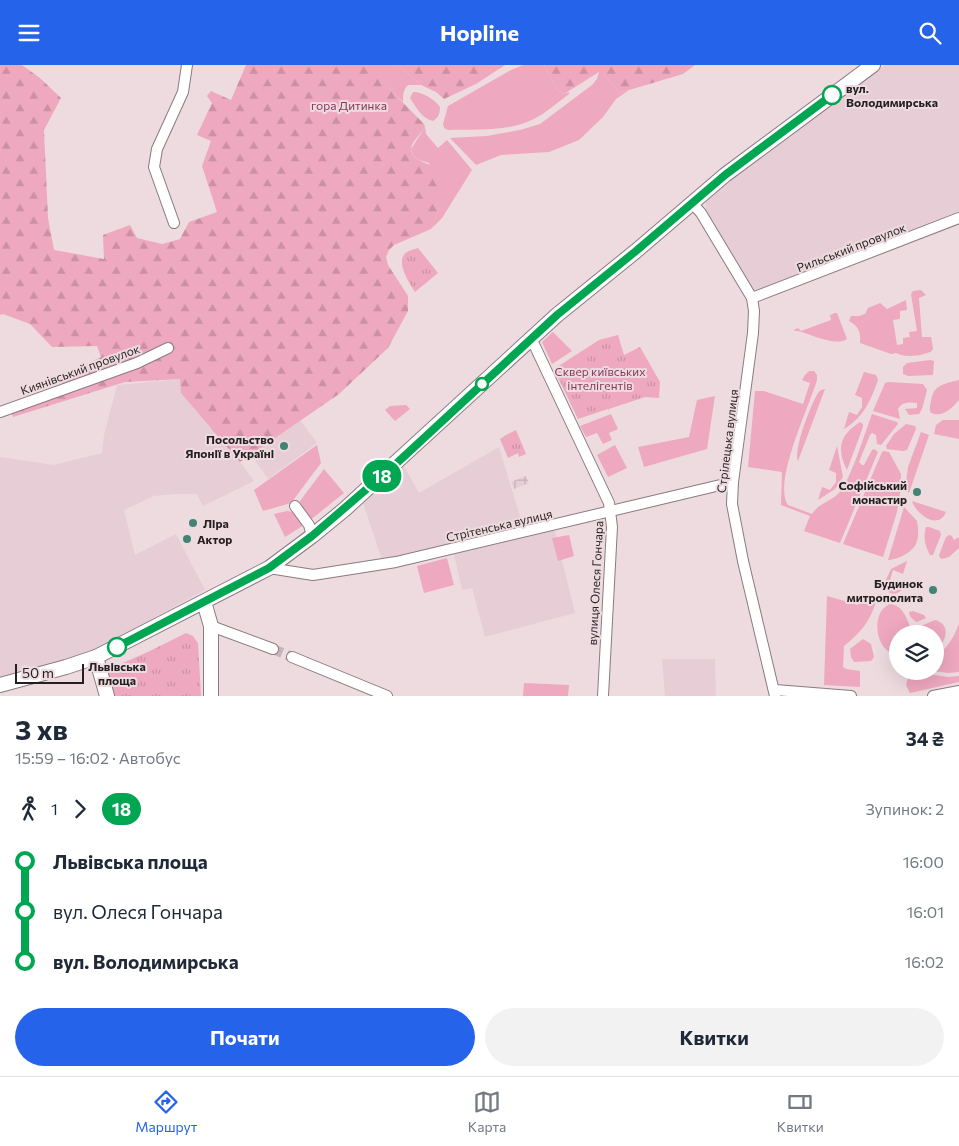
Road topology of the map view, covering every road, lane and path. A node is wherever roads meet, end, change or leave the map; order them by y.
1 (873, 65) edge
2 (186, 66) edge
3 (692, 203) junction
4 (959, 218) edge
5 (174, 223) dead end
6 (752, 298) junction
7 (531, 338) junction
8 (168, 348) dead end
9 (0, 412) edge
10 (733, 481) junction
11 (295, 506) dead end
12 (611, 512) junction
13 (312, 536) junction
14 (269, 568) junction
15 (204, 602) junction
16 (211, 626) junction
17 (273, 649) tunnel mouth
18 (96, 657) junction
19 (292, 657) tunnel mouth
20 (0, 685) edge
21 (959, 691) edge
22 (775, 693) edge
23 (107, 696) edge
24 (211, 696) edge
25 (387, 696) edge
26 (602, 696) edge
27 (851, 696) edge
28 (933, 696) edge

1 - 3 main road
2 - 5 street
3 - 6 street, Стрілецька вулиця
3 - 7 main road
4 - 6 street, Рильський провулок
6 - 10 street, Стрілецька вулиця
7 - 12 street, вулиця Олеся Гончара
7 - 13 main road
8 - 9 street, Киянівський провулок
10 - 12 street, Стрітенська вулиця
10 - 22 street, Стрілецька вулиця
11 - 13 street
12 - 14 street, Стрітенська вулиця
12 - 26 street, вулиця Олеся Гончара
13 - 14 main road
14 - 15 main road
15 - 16 main road
15 - 18 main road
16 - 17 street
16 - 24 main road
18 - 20 main road
18 - 23 main road
19 - 25 street
21 - 28 street
22 - 27 street

